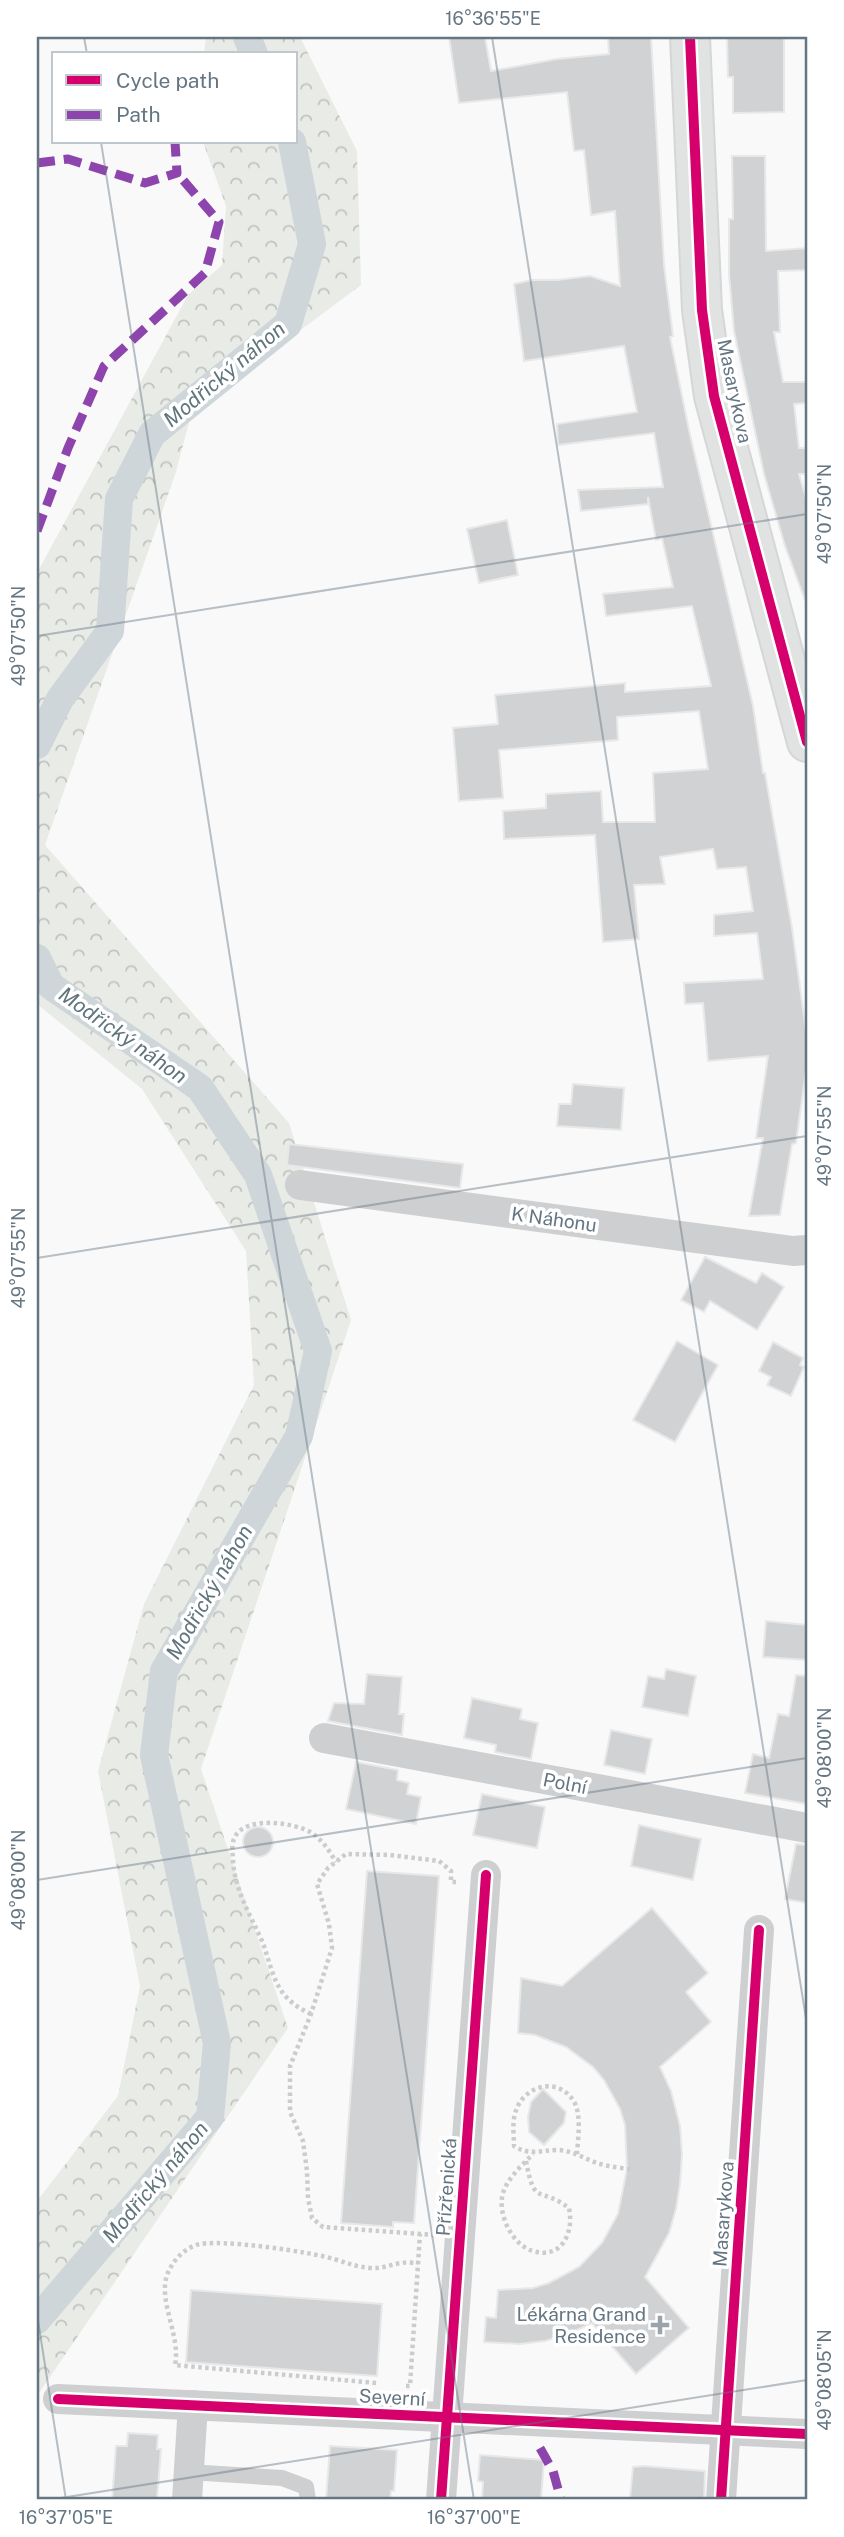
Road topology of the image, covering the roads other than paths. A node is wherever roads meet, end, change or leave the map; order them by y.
1 (690, 37) edge
2 (807, 742) edge
3 (300, 1185) dead end
4 (807, 1250) edge
5 (324, 1738) dead end
6 (807, 1828) edge
7 (486, 1879) road end
8 (759, 1930) dead end
9 (58, 2399) dead end
10 (193, 2405) junction
11 (447, 2417) junction
12 (726, 2430) junction
13 (807, 2434) edge
14 (188, 2486) edge
15 (308, 2500) edge
16 (441, 2500) edge
17 (722, 2500) edge

1 - 2 street, Masarykova
3 - 4 street, K Náhonu
5 - 6 street, Polní
7 - 11 street, Přízřenická
8 - 12 street, Masarykova
9 - 10 street, Severní
10 - 11 street, Severní
10 - 14 street
11 - 12 street, Severní
11 - 16 street, Přízřenická
12 - 13 street, Severní
12 - 17 street, Masarykova
14 - 15 lane

